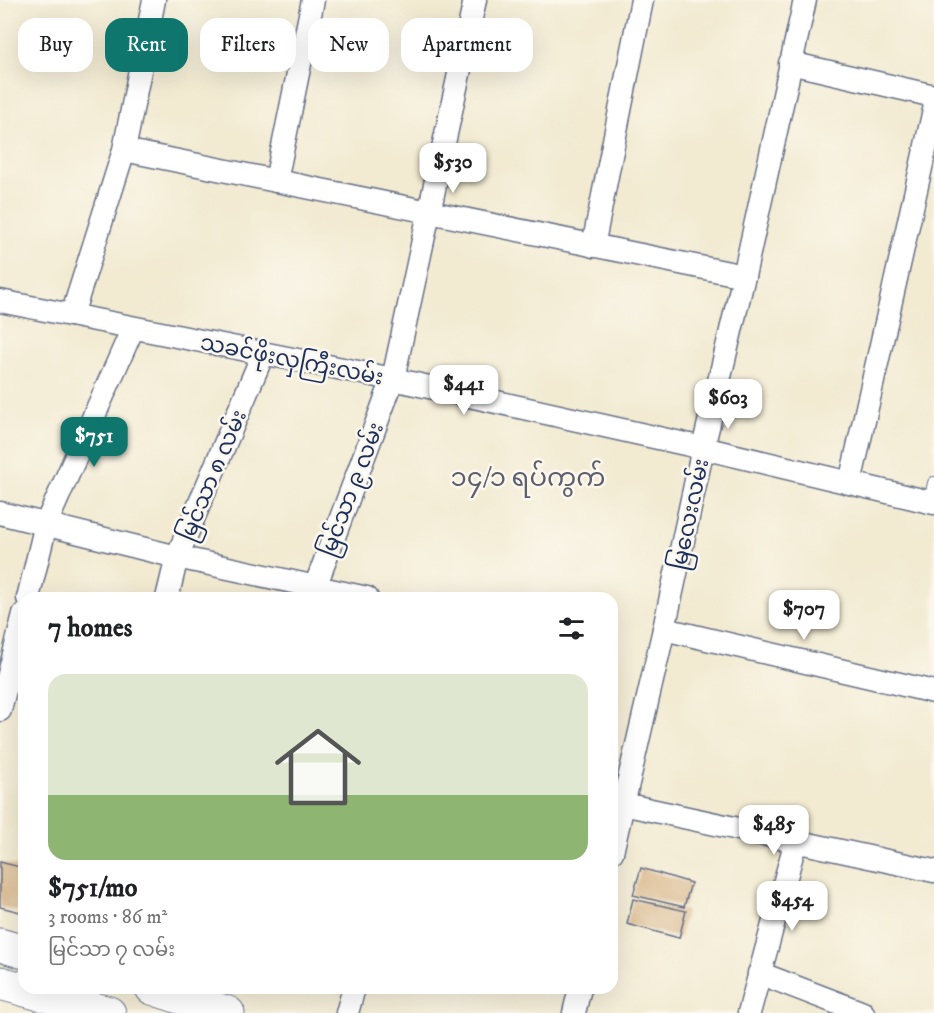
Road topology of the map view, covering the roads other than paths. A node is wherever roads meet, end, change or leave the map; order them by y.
1 (154, 0) edge
2 (313, 0) edge
3 (475, 0) edge
4 (642, 0) edge
5 (805, 0) edge
6 (790, 63) junction
7 (934, 96) edge
8 (934, 110) edge
9 (124, 150) junction
10 (276, 181) junction
11 (428, 213) junction
12 (593, 246) junction
13 (744, 276) junction
14 (1, 303) edge
15 (72, 315) junction
16 (133, 328) junction
17 (263, 354) junction
18 (393, 380) junction
19 (703, 448) junction
20 (850, 483) junction
21 (933, 496) edge
22 (0, 513) edge
23 (46, 525) junction
24 (177, 558) junction
25 (29, 592) edge
26 (168, 592) edge
27 (313, 592) edge
28 (664, 629) junction
29 (18, 638) edge
30 (934, 692) edge
31 (0, 710) edge
32 (623, 804) junction
33 (618, 826) edge
34 (796, 840) junction
35 (934, 871) edge
36 (0, 945) edge
37 (18, 950) edge
38 (759, 973) junction
39 (0, 983) edge
40 (18, 988) edge
41 (40, 994) edge
42 (352, 994) edge
43 (579, 994) edge
44 (164, 999) edge
45 (212, 1005) edge
46 (109, 1013) edge
47 (347, 1013) edge
48 (574, 1013) edge
49 (749, 1013) edge
50 (863, 1013) edge

1 - 9 street
2 - 10 street
3 - 11 street, မြင်သာ ၉ လမ်း
4 - 12 street
5 - 6 street, မြလေးလမ်း
6 - 7 street
6 - 13 street, မြလေးလမ်း
8 - 20 street
9 - 10 street
9 - 15 street
10 - 11 street
11 - 12 street
11 - 18 street, မြင်သာ ၉ လမ်း
12 - 13 street
13 - 19 street, မြလေးလမ်း
14 - 15 street, သခင်ဖိုးလှကြီးလမ်း
15 - 16 street, သခင်ဖိုးလှကြီးလမ်း
16 - 17 street, သခင်ဖိုးလှကြီးလမ်း
16 - 23 street
17 - 18 street, သခင်ဖိုးလှကြီးလမ်း
17 - 24 street, မြင်သာ ၈ လမ်း
18 - 19 street, သခင်ဖိုးလှကြီးလမ်း
18 - 27 street, မြင်သာ ၉ လမ်း
19 - 20 street, သခင်ဖိုးလှကြီးလမ်း
19 - 28 street, မြလေးလမ်း
20 - 21 street, သခင်ဖိုးလှကြီးလမ်း
22 - 23 street
23 - 24 street
23 - 25 street
24 - 26 street, မြင်သာ ၈ လမ်း
24 - 27 street
28 - 30 street
28 - 32 street, မြလေးလမ်း
29 - 31 street
32 - 33 street, မြလေးလမ်း
32 - 34 street
34 - 35 street
34 - 38 street
36 - 37 main road
38 - 49 street
38 - 50 street
39 - 40 main road
41 - 46 main road
42 - 47 street
43 - 48 street
44 - 45 main road

